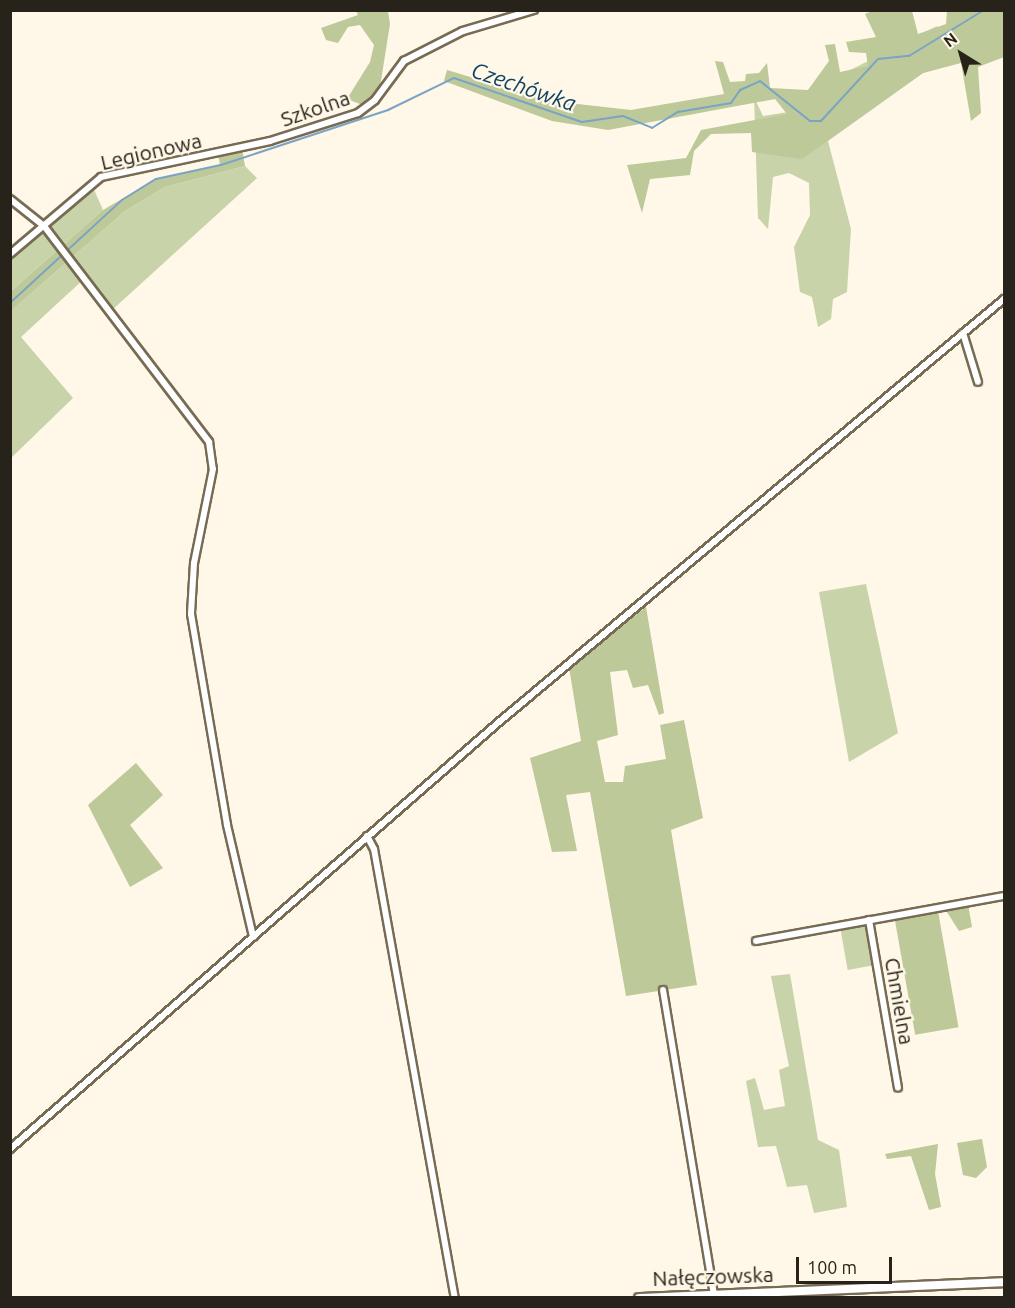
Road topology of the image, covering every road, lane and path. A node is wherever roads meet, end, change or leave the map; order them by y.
1 (534, 10) edge
2 (218, 152) joint
3 (10, 199) edge
4 (44, 226) junction
5 (10, 255) edge
6 (1005, 299) edge
7 (963, 333) junction
8 (978, 382) dead end
9 (367, 836) junction
10 (1005, 896) edge
11 (869, 920) junction
12 (253, 937) junction
13 (756, 940) dead end
14 (663, 990) dead end
15 (898, 1088) dead end
16 (10, 1149) edge
17 (1005, 1282) edge
18 (714, 1294) junction
19 (454, 1298) edge
20 (639, 1298) edge

1 - 2 street, Szkolna
2 - 4 street, Legionowa
3 - 4 street
4 - 5 street, Legionowa
4 - 12 street
6 - 7 street
7 - 8 street
7 - 9 street
9 - 12 street
9 - 19 street
10 - 11 street
11 - 13 street
11 - 15 street, Chmielna
12 - 16 street
14 - 18 street
17 - 18 main road, Nałęczowska
18 - 20 main road, Nałęczowska

